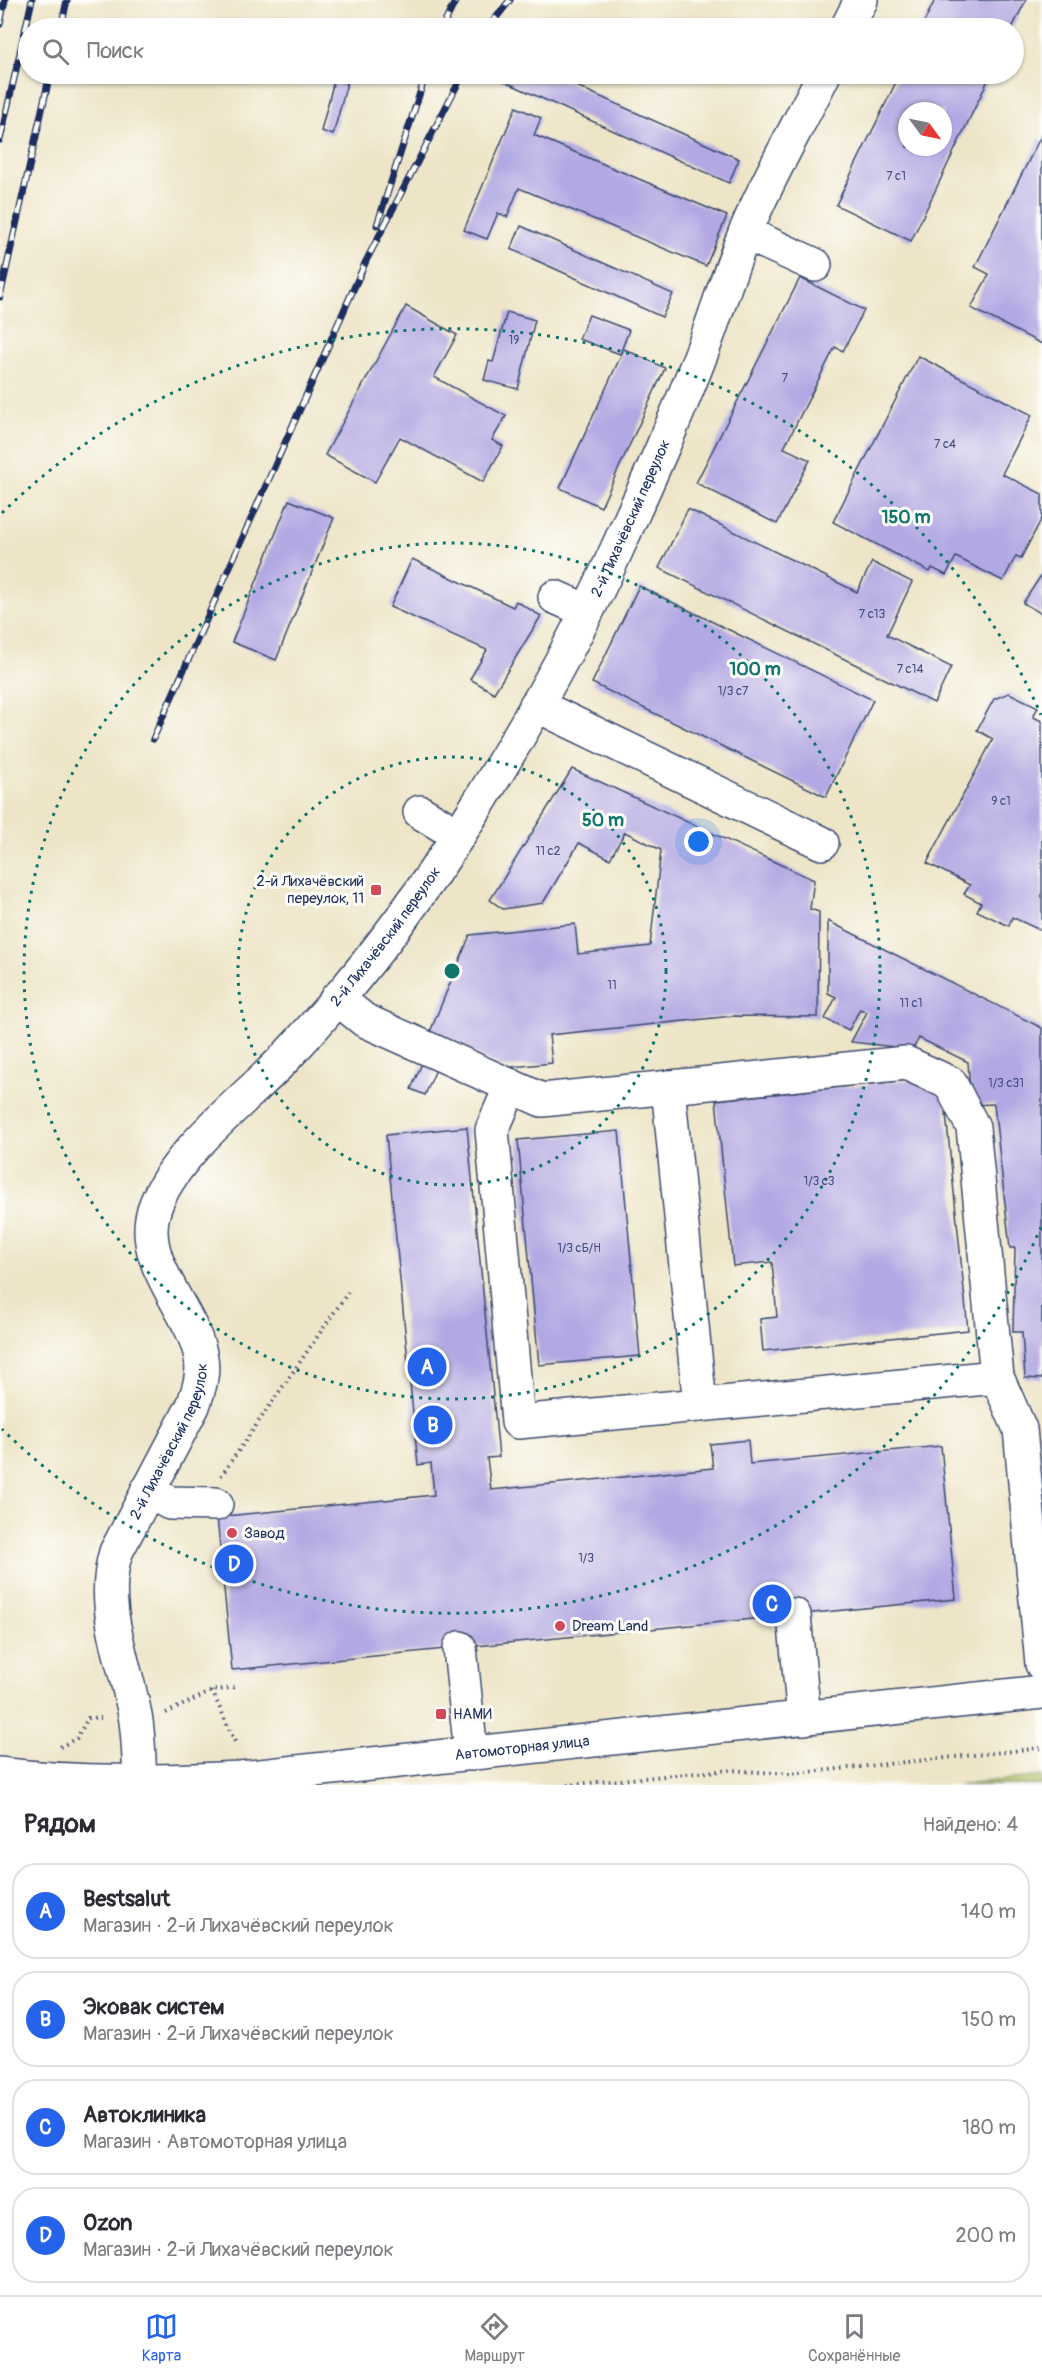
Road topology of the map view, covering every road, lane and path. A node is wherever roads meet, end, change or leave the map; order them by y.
1 (861, 0) edge
2 (851, 18) edge
3 (819, 84) edge
4 (745, 233) junction
5 (815, 265) dead end
6 (555, 597) dead end
7 (587, 611) junction
8 (536, 705) junction
9 (420, 812) dead end
10 (458, 835) junction
11 (822, 843) dead end
12 (337, 998) junction
13 (511, 1086) junction
14 (668, 1088) junction
15 (997, 1377) junction
16 (700, 1405) junction
17 (147, 1491) junction
18 (216, 1504) dead end
19 (794, 1615) dead end
20 (460, 1648) dead end
21 (1042, 1664) edge
22 (235, 1687) dead end
23 (212, 1691) junction
24 (1042, 1692) edge
25 (163, 1714) dead end
26 (101, 1718) dead end
27 (804, 1718) junction
28 (236, 1744) dead end
29 (56, 1748) dead end
30 (1042, 1749) edge
31 (471, 1754) junction
32 (0, 1774) edge
33 (140, 1784) edge
34 (567, 1785) edge

1 - 2 street
3 - 4 street, 2-й Лихачёвский переулок
4 - 5 street
4 - 7 street, 2-й Лихачёвский переулок
6 - 7 street
7 - 8 street, 2-й Лихачёвский переулок
8 - 10 street, 2-й Лихачёвский переулок
8 - 11 street
9 - 10 street
10 - 12 street, 2-й Лихачёвский переулок
12 - 13 street
12 - 17 street, 2-й Лихачёвский переулок
13 - 14 street
13 - 16 street
14 - 15 street
14 - 16 street
15 - 16 street
15 - 21 street
17 - 18 street
17 - 33 street, 2-й Лихачёвский переулок
19 - 27 street
20 - 31 street
22 - 23 path
23 - 25 path
23 - 28 path
24 - 27 street, Автомоторная улица
26 - 29 path
27 - 31 street, Автомоторная улица
30 - 34 path
31 - 33 street, Автомоторная улица
32 - 33 street, Автомоторная улица

